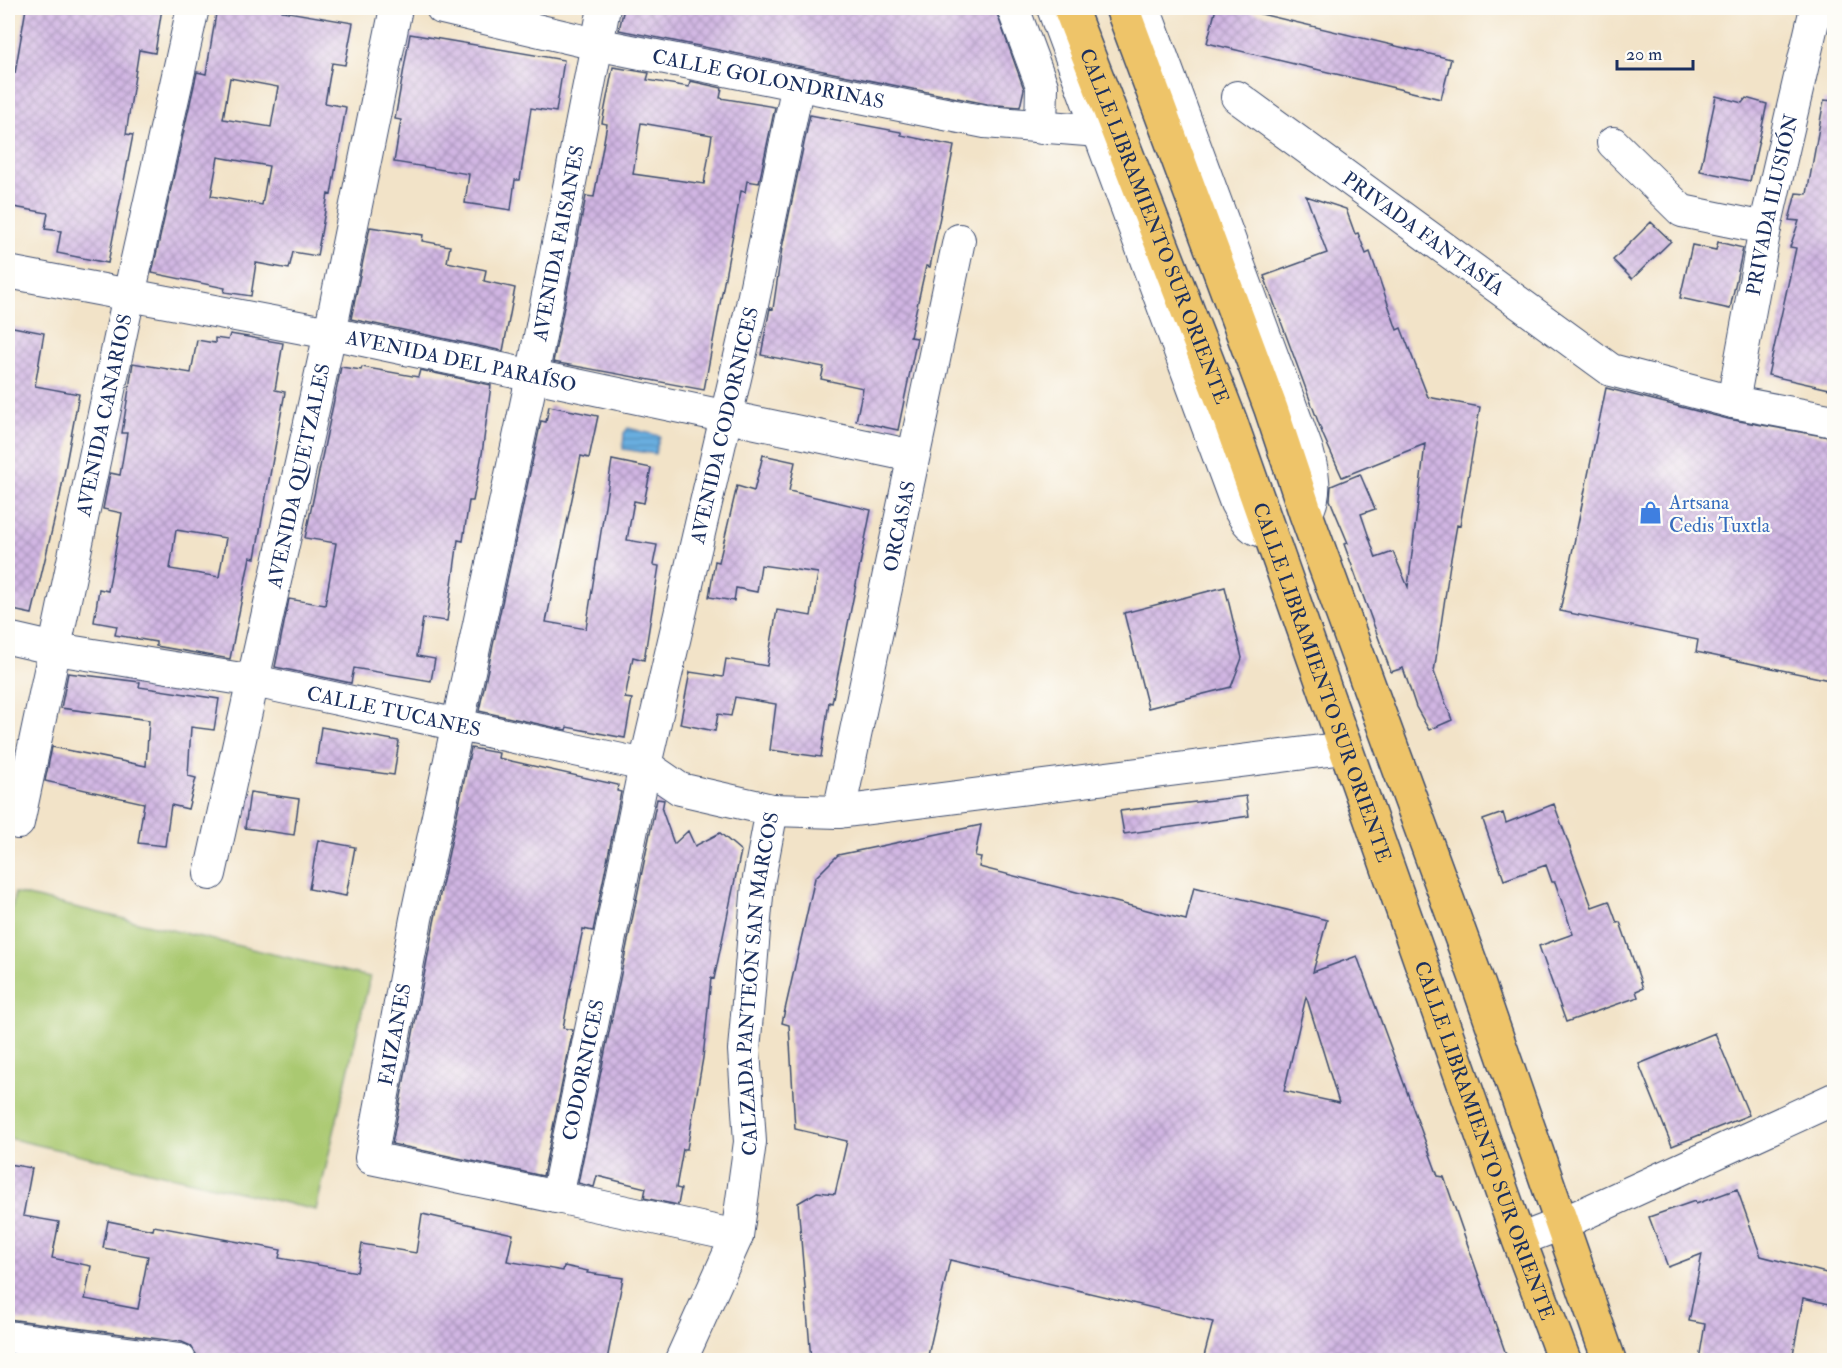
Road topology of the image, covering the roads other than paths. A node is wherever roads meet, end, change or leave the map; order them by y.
1 (193, 8) edge
2 (396, 8) edge
3 (442, 8) edge
4 (604, 8) edge
5 (1013, 8) edge
6 (1053, 8) edge
7 (1070, 8) edge
8 (1122, 8) edge
9 (1144, 8) edge
10 (1816, 8) edge
11 (597, 44) junction
12 (798, 84) junction
13 (1238, 97) dead end
14 (1041, 128) junction
15 (1099, 131) junction
16 (1613, 143) dead end
17 (1766, 228) junction
18 (959, 240) dead end
19 (8, 272) edge
20 (129, 295) junction
21 (330, 333) junction
22 (532, 377) junction
23 (1733, 402) junction
24 (726, 417) junction
25 (1834, 421) edge
26 (913, 456) junction
27 (1306, 514) junction
28 (1270, 531) junction
29 (8, 638) edge
30 (56, 649) junction
31 (254, 681) junction
32 (457, 724) junction
33 (1344, 748) junction
34 (645, 765) junction
35 (772, 810) junction
36 (838, 812) junction
37 (18, 823) dead end
38 (210, 874) dead end
39 (1834, 1099) edge
40 (557, 1197) junction
41 (1561, 1224) junction
42 (737, 1236) junction
43 (1519, 1240) junction
44 (8, 1337) edge
45 (180, 1360) edge
46 (681, 1360) edge
47 (1564, 1360) edge
48 (1611, 1360) edge

1 - 20 street, AVENIDA CANARIOS
2 - 21 street, AVENIDA QUETZALES
3 - 11 street, CALLE GOLONDRINAS
4 - 11 street, AVENIDA FAISANES
5 - 14 street
6 - 15 street
7 - 28 main road, CALLE LIBRAMIENTO SUR ORIENTE
8 - 27 main road, CALLE LIBRAMIENTO SUR ORIENTE
9 - 27 street
10 - 17 street, PRIVADA ILUSIÓN
11 - 12 street, CALLE GOLONDRINAS
11 - 22 street, AVENIDA FAISANES
12 - 14 street, CALLE GOLONDRINAS
12 - 24 street, AVENIDA CODORNICES
13 - 23 street, PRIVADA FANTASÍA
14 - 15 street, CALLE GOLONDRINAS
15 - 28 street
16 - 17 street
17 - 23 street, PRIVADA ILUSIÓN
18 - 26 street, ORCASAS
19 - 20 street, AVENIDA DEL PARAÍSO
20 - 21 street, AVENIDA DEL PARAÍSO
20 - 30 street, AVENIDA CANARIOS
21 - 22 street, AVENIDA DEL PARAÍSO
21 - 31 street, AVENIDA QUETZALES
22 - 24 street, AVENIDA DEL PARAÍSO
22 - 32 street, AVENIDA FAISANES
23 - 25 street
24 - 26 street, AVENIDA DEL PARAÍSO
24 - 34 street, AVENIDA CODORNICES
26 - 36 street, ORCASAS
27 - 41 main road, CALLE LIBRAMIENTO SUR ORIENTE
28 - 33 main road, CALLE LIBRAMIENTO SUR ORIENTE
29 - 30 street, CALLE TUCANES
30 - 31 street, CALLE TUCANES
30 - 37 street, AVENIDA CANARIOS
31 - 32 street, CALLE TUCANES
31 - 38 street, AVENIDA QUETZALES
32 - 34 street, CALLE TUCANES
32 - 40 street, FAIZANES
33 - 36 street, CALZADA PANTEÓN SAN MARCOS
33 - 43 main road, CALLE LIBRAMIENTO SUR ORIENTE
34 - 35 street, CALLE TUCANES
34 - 40 street, CODORNICES
35 - 36 street, CALZADA PANTEÓN SAN MARCOS
35 - 42 street, CALZADA PANTEÓN SAN MARCOS
39 - 41 street
40 - 42 street
41 - 43 street
41 - 48 main road, CALLE LIBRAMIENTO SUR ORIENTE
42 - 46 street, CALZADA PANTEÓN SAN MARCOS
43 - 47 main road, CALLE LIBRAMIENTO SUR ORIENTE
44 - 45 street

